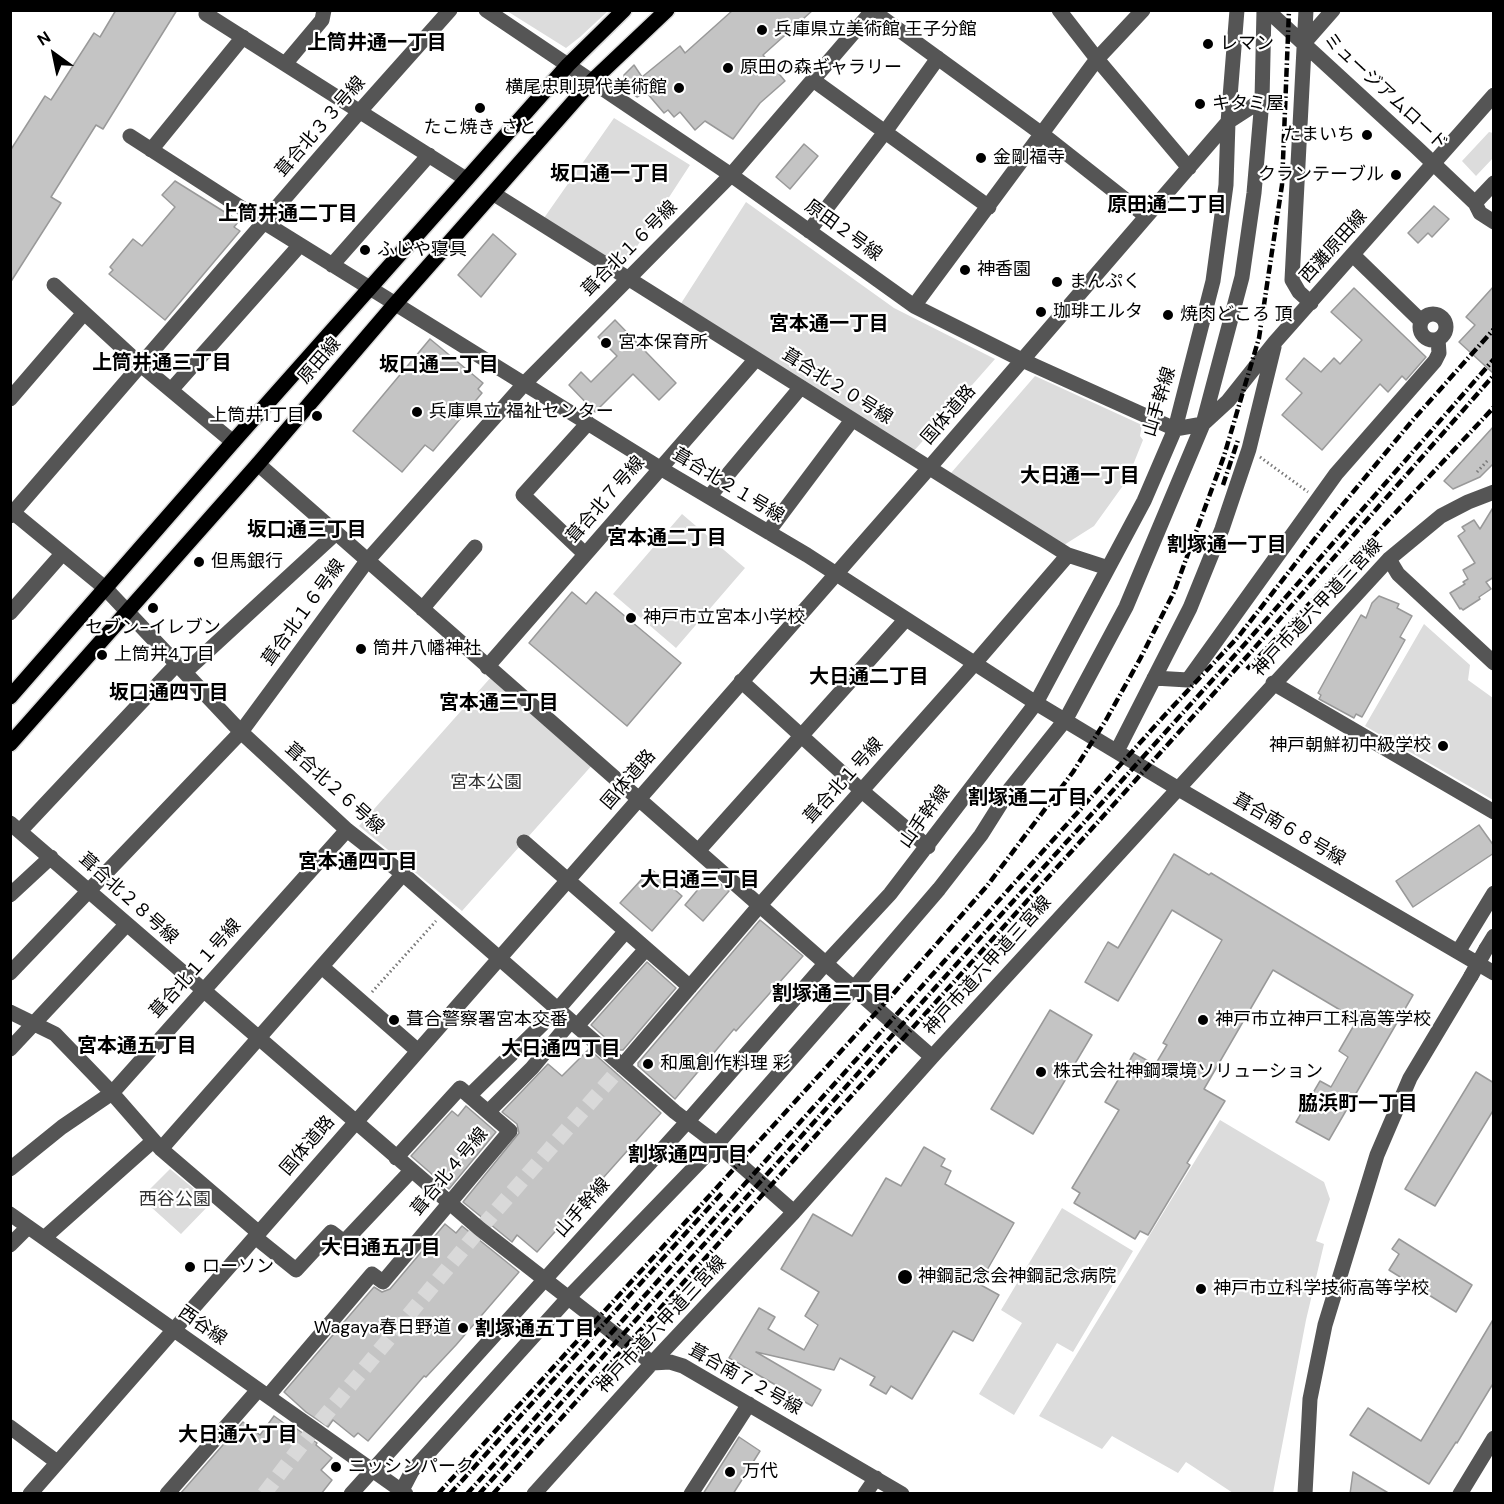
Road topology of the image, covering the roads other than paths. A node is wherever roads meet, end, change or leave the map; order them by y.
1 (324, 10) edge
2 (450, 10) edge
3 (486, 10) edge
4 (624, 10) edge
5 (667, 10) edge
6 (1059, 10) edge
7 (1143, 10) edge
8 (1237, 10) edge
9 (1265, 10) edge
10 (1306, 10) edge
11 (1333, 10) edge
12 (873, 11) edge
13 (206, 14) dead end
14 (243, 37) junction
15 (1304, 43) junction
16 (938, 58) junction
17 (1097, 59) junction
18 (285, 64) junction
19 (568, 65) junction
20 (813, 80) junction
21 (591, 82) junction
22 (1494, 95) edge
23 (1262, 100) junction
24 (360, 111) junction
25 (1228, 122) junction
26 (885, 132) junction
27 (1042, 134) junction
28 (130, 136) dead end
29 (152, 150) junction
30 (429, 155) junction
31 (1433, 164) junction
32 (1189, 168) junction
33 (731, 175) junction
34 (466, 179) junction
35 (1494, 183) edge
36 (494, 194) junction
37 (1475, 203) junction
38 (988, 207) junction
39 (1146, 216) junction
40 (1494, 222) edge
41 (265, 223) junction
42 (810, 231) junction
43 (300, 245) junction
44 (1353, 255) junction
45 (332, 265) junction
46 (627, 279) junction
47 (54, 285) dead end
48 (370, 288) junction
49 (1311, 303) junction
50 (395, 304) junction
51 (914, 306) junction
52 (84, 313) junction
53 (1421, 321) junction
54 (1438, 339) junction
55 (1275, 342) junction
56 (756, 359) junction
57 (1022, 360) junction
58 (142, 366) junction
59 (525, 383) junction
60 (801, 387) junction
61 (171, 390) junction
62 (10, 399) edge
63 (852, 420) junction
64 (588, 423) junction
65 (1203, 424) junction
66 (1175, 429) junction
67 (233, 442) junction
68 (258, 464) junction
69 (660, 468) junction
70 (929, 468) junction
71 (1494, 492) edge
72 (709, 497) junction
73 (11, 513) edge
74 (768, 532) junction
75 (336, 533) junction
76 (475, 547) dead end
77 (62, 554) junction
78 (585, 554) junction
79 (1068, 555) junction
80 (1389, 559) junction
81 (367, 561) junction
82 (1108, 568) junction
83 (836, 573) junction
84 (105, 588) junction
85 (422, 609) junction
86 (127, 612) junction
87 (10, 613) edge
88 (906, 619) junction
89 (975, 663) junction
90 (1494, 663) edge
91 (487, 667) junction
92 (181, 668) junction
93 (1154, 678) junction
94 (741, 681) junction
95 (1273, 683) junction
96 (10, 697) edge
97 (1036, 703) junction
98 (1066, 719) junction
99 (242, 732) junction
100 (802, 736) junction
101 (10, 744) edge
102 (1117, 751) junction
103 (1177, 788) junction
104 (862, 791) junction
105 (638, 799) junction
106 (1494, 812) edge
107 (15, 827) edge
108 (347, 830) junction
109 (524, 842) dead end
110 (928, 847) junction
111 (699, 851) junction
112 (51, 857) junction
113 (403, 874) junction
114 (568, 880) junction
115 (91, 891) junction
116 (1494, 893) edge
117 (10, 895) edge
118 (760, 905) junction
119 (127, 924) junction
120 (626, 931) junction
121 (1490, 942) edge
122 (646, 949) junction
123 (1458, 952) junction
124 (500, 958) junction
125 (825, 964) junction
126 (322, 967) junction
127 (10, 973) edge
128 (1494, 973) edge
129 (690, 987) junction
130 (854, 988) junction
131 (202, 991) junction
132 (558, 1009) junction
133 (10, 1012) edge
134 (35, 1024) junction
135 (574, 1024) junction
136 (260, 1039) junction
137 (10, 1048) edge
138 (418, 1051) junction
139 (932, 1057) junction
140 (622, 1066) junction
141 (112, 1093) junction
142 (469, 1096) junction
143 (488, 1113) junction
144 (354, 1122) junction
145 (687, 1122) junction
146 (717, 1144) junction
147 (157, 1145) junction
148 (396, 1158) junction
149 (10, 1169) edge
150 (411, 1170) junction
151 (449, 1202) junction
152 (794, 1212) junction
153 (10, 1214) edge
154 (28, 1227) junction
155 (257, 1235) junction
156 (44, 1238) junction
157 (10, 1245) edge
158 (546, 1279) junction
159 (568, 1298) junction
160 (173, 1330) junction
161 (652, 1363) junction
162 (263, 1393) junction
163 (749, 1404) junction
164 (11, 1427) edge
165 (1494, 1438) edge
166 (57, 1462) junction
167 (372, 1468) junction
168 (876, 1478) junction
169 (403, 1493) edge
170 (30, 1494) edge
171 (167, 1494) edge
172 (351, 1494) edge
173 (534, 1494) edge
174 (690, 1494) edge
175 (865, 1494) edge
176 (902, 1494) edge
177 (1305, 1494) edge
178 (1460, 1494) edge

1 - 18 street
2 - 24 street, 葺合北３３号線
3 - 19 street, 原田２号線
4 - 19 main road, 原田線
5 - 21 main road, 原田線
6 - 17 street
7 - 17 street
8 - 25 street, 山手幹線
9 - 15 street, ミュージアムロード
9 - 23 street
10 - 15 street
11 - 15 street
12 - 16 street
12 - 20 street, 葺合北１６号線
13 - 14 street
14 - 18 street
14 - 29 street
15 - 31 street, ミュージアムロード
15 - 49 street
16 - 26 street
16 - 27 street
17 - 27 street
17 - 32 street
18 - 24 street
19 - 21 street, 原田２号線
19 - 34 main road, 原田線
20 - 26 street
20 - 33 street, 葺合北１６号線
21 - 33 street, 原田２号線
21 - 36 main road, 原田線
22 - 31 street, 西灘原田線
23 - 25 street, 国体道路
23 - 65 street
24 - 30 street
24 - 41 street, 葺合北３３号線
25 - 32 street, 国体道路
25 - 66 street, 山手幹線
26 - 38 street
26 - 42 street
27 - 38 street
27 - 39 street
28 - 29 street, 葺合北２１号線
29 - 41 street, 葺合北２１号線
30 - 34 street
30 - 45 street
31 - 37 street, ミュージアムロード
31 - 44 street, 西灘原田線
32 - 39 street, 国体道路
33 - 42 street, 原田２号線
33 - 46 street, 葺合北１６号線
34 - 48 main road, 原田線
35 - 37 street
36 - 46 street, 葺合北２０号線
36 - 50 main road, 原田線
37 - 40 street, ミュージアムロード
38 - 51 street
39 - 57 street, 国体道路
41 - 43 street, 葺合北２１号線
41 - 58 street, 葺合北３３号線
42 - 51 street, 原田２号線
43 - 45 street, 葺合北２１号線
43 - 61 street
44 - 49 street, 西灘原田線
44 - 53 street
45 - 48 street, 葺合北２１号線
46 - 56 street, 葺合北２０号線
46 - 59 street, 葺合北１６号線
47 - 52 street
48 - 50 street, 葺合北２１号線
48 - 67 main road, 原田線
49 - 55 street, 西灘原田線
50 - 59 street, 葺合北２１号線
50 - 68 main road, 原田線
51 - 57 street, 原田２号線
52 - 58 street
52 - 62 street
53 - 54 street
53 - 54 street
54 - 93 street
55 - 65 street, 西灘原田線
55 - 93 street
56 - 60 street, 葺合北２０号線
56 - 69 street, 葺合北７号線
57 - 66 street, 原田２号線
57 - 70 street, 国体道路
58 - 61 street
58 - 73 street, 葺合北３３号線
59 - 64 street, 葺合北２１号線
59 - 81 street, 葺合北１６号線
60 - 63 street, 葺合北２０号線
60 - 72 street
61 - 67 street
63 - 70 street, 葺合北２０号線
63 - 74 street
64 - 69 street, 葺合北２１号線
64 - 78 street
65 - 66 street
65 - 98 street
66 - 82 street, 山手幹線
67 - 84 main road, 原田線
68 - 75 street
68 - 86 main road, 原田線
69 - 72 street, 葺合北２１号線
69 - 78 street, 葺合北７号線
70 - 79 street, 葺合北２０号線
70 - 83 street, 国体道路
71 - 80 street, 神戸市道六甲道三宮線
72 - 74 street, 葺合北２１号線
73 - 77 street, 葺合北２６号線
74 - 83 street, 葺合北２１号線
75 - 81 street
75 - 92 street
76 - 85 street
77 - 84 street, 葺合北２６号線
77 - 87 street
78 - 91 street, 葺合北７号線
79 - 82 street
79 - 89 street, 葺合北１号線
80 - 90 street
80 - 95 street, 神戸市道六甲道三宮線
81 - 85 street
81 - 99 street, 葺合北１６号線
82 - 97 street, 山手幹線
83 - 88 street, 葺合北２１号線
83 - 94 street, 国体道路
84 - 86 street, 葺合北２６号線
84 - 96 main road, 原田線
85 - 91 street
86 - 92 street, 葺合北２６号線
86 - 101 main road, 原田線
88 - 89 street, 葺合北２１号線
88 - 100 street
89 - 97 street, 葺合北２１号線
89 - 104 street, 葺合北１号線
91 - 105 street
92 - 99 street, 葺合北２６号線
92 - 107 street
93 - 102 street
94 - 100 street
94 - 105 street, 国体道路
95 - 103 street, 神戸市道六甲道三宮線
95 - 106 street
97 - 98 street, 葺合北２１号線
97 - 110 street, 山手幹線
98 - 102 street, 葺合南６８号線
98 - 130 street
99 - 108 street, 葺合北２６号線
99 - 115 street, 葺合北１６号線
100 - 104 street
100 - 111 street
102 - 103 street, 葺合南６８号線
103 - 123 street, 葺合南６８号線
103 - 139 street, 神戸市道六甲道三宮線
104 - 110 street
104 - 118 street, 葺合北１号線
105 - 111 street
105 - 114 street, 国体道路
107 - 112 street, 葺合北２８号線
108 - 113 street, 葺合北２６号線
108 - 131 street, 葺合北１１号線
109 - 114 street
110 - 125 street, 山手幹線
111 - 118 street
112 - 115 street, 葺合北２８号線
112 - 117 street
113 - 124 street, 葺合北２６号線
113 - 126 street
114 - 120 street
114 - 124 street, 国体道路
115 - 119 street, 葺合北２８号線
115 - 127 street, 葺合北１６号線
116 - 123 street
118 - 125 street
118 - 129 street, 葺合北１号線
119 - 131 street, 葺合北２８号線
119 - 134 street
120 - 122 street
120 - 132 street
121 - 177 street, bridge
122 - 129 street
122 - 135 street
123 - 128 street, 葺合南６８号線
124 - 132 street, 葺合北２６号線
124 - 138 street, 国体道路
125 - 130 street
125 - 145 street, 山手幹線
126 - 136 street
126 - 138 street
129 - 140 street, 葺合北１号線
130 - 139 street
130 - 146 street
131 - 136 street, 葺合北２８号線
131 - 141 street, 葺合北１１号線
132 - 135 street, 葺合北２６号線
132 - 142 street
133 - 134 street
134 - 137 street
134 - 141 street
135 - 140 street, 葺合北２６号線
135 - 143 street
136 - 144 street, 葺合北２８号線
136 - 147 street
138 - 144 street, 国体道路
139 - 152 street, 神戸市道六甲道三宮線
140 - 145 street, 葺合北２６号線
141 - 147 street
141 - 149 street, 葺合北１１号線
142 - 143 street, 葺合北４号線
142 - 148 street
143 - 151 street, 葺合北４号線
144 - 148 street, 葺合北２８号線
144 - 155 street, 国体道路
145 - 146 street, 葺合北２６号線
145 - 158 street, 山手幹線
146 - 152 street, 葺合北２６号線
146 - 159 street
147 - 155 street
147 - 156 street
148 - 150 street, 葺合北２８号線
150 - 151 street, 葺合北２８号線
150 - 155 street
151 - 158 street, 葺合北２８号線
151 - 162 street, 葺合北４号線
152 - 161 street, 神戸市道六甲道三宮線
153 - 154 street, 西谷線
154 - 156 street, 西谷線
154 - 157 street
155 - 160 street, 国体道路
156 - 160 street, 西谷線
158 - 159 street
158 - 167 street, 山手幹線
159 - 161 street
159 - 169 street
160 - 162 street, 西谷線
160 - 166 street, 国体道路
161 - 163 street, 葺合南７２号線
161 - 173 street, 神戸市道六甲道三宮線
162 - 167 street, 西谷線
162 - 171 street, 葺合北４号線
163 - 168 street, 葺合南７２号線
163 - 174 street
164 - 166 street
165 - 178 street
166 - 170 street, 国体道路
167 - 169 street, 西谷線
167 - 172 street, 山手幹線
168 - 175 street
168 - 176 street, 葺合南７２号線

